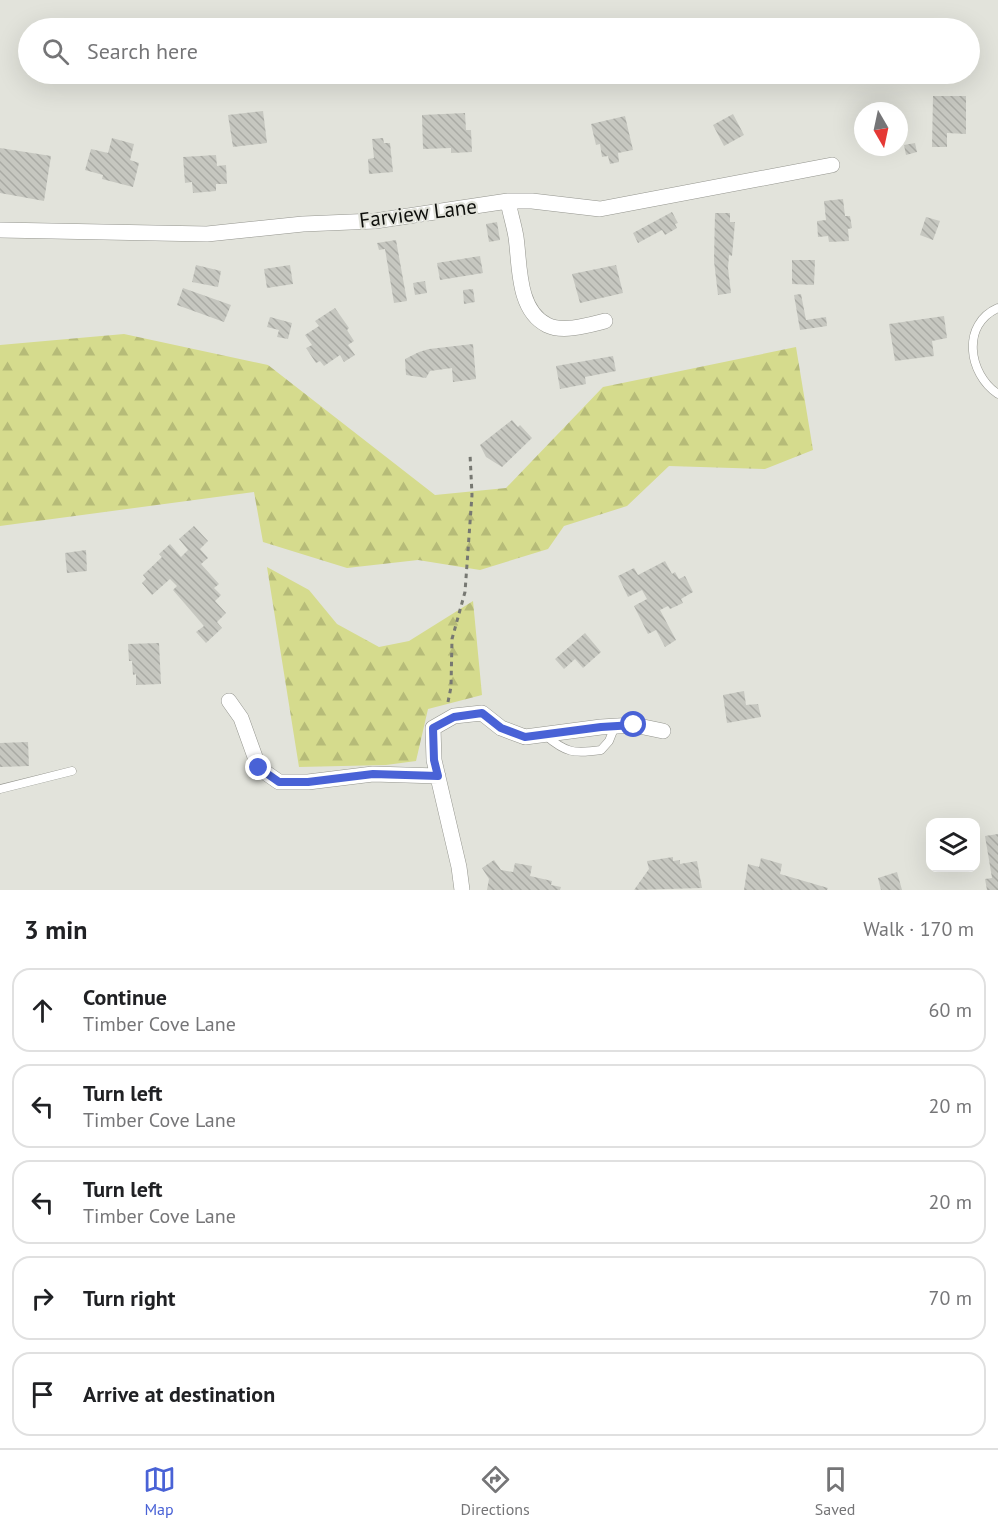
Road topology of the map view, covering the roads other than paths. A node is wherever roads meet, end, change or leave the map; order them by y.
1 (832, 165) dead end
2 (508, 201) junction
3 (0, 230) edge
4 (998, 308) edge
5 (605, 321) dead end
6 (998, 394) edge
7 (229, 701) dead end
8 (615, 726) junction
9 (663, 731) dead end
10 (544, 734) junction
11 (72, 771) dead end
12 (438, 776) junction
13 (0, 789) edge
14 (462, 890) edge

1 - 2 street, Farview Lane
2 - 3 street, Farview Lane
2 - 5 street
4 - 6 lane
7 - 12 street
8 - 9 street
8 - 10 street
8 - 10 lane
10 - 12 street
11 - 13 lane
12 - 14 street

